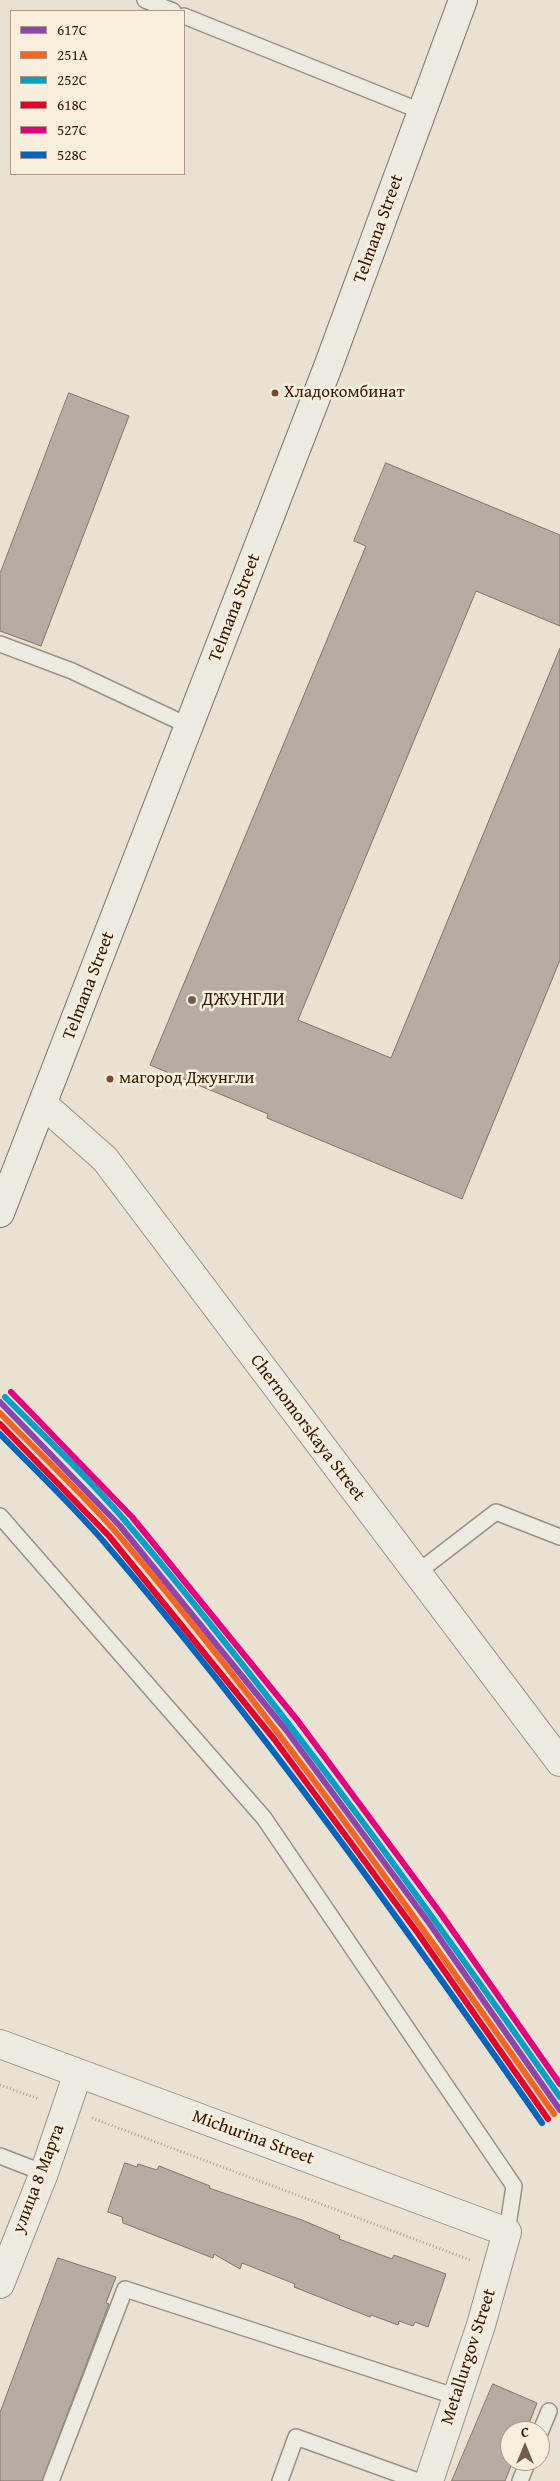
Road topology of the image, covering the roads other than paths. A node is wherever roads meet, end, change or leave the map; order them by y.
1 (145, 0) edge
2 (463, 0) edge
3 (170, 10) edge
4 (185, 16) edge
5 (423, 112) junction
6 (0, 644) edge
7 (189, 726) junction
8 (44, 1105) junction
9 (0, 1213) edge
10 (0, 1516) edge
11 (560, 1537) edge
12 (418, 1572) junction
13 (560, 1762) edge
14 (0, 2044) edge
15 (78, 2073) junction
16 (0, 2156) edge
17 (44, 2173) junction
18 (507, 2232) junction
19 (0, 2284) edge
20 (457, 2397) junction
21 (549, 2412) dead end
22 (545, 2421) edge
23 (51, 2481) edge
24 (280, 2481) edge
25 (418, 2481) edge
26 (429, 2481) edge

1 - 3 lane
2 - 5 street, Telmana Street
4 - 5 lane
5 - 7 street, Telmana Street
6 - 7 lane
7 - 8 street, Telmana Street
8 - 9 street, Telmana Street
8 - 12 street, Chernomorskaya Street
10 - 18 lane
11 - 12 lane
12 - 13 street, Chernomorskaya Street
14 - 15 street, Michurina Street
15 - 17 street, улица 8 Марта
15 - 18 street, Michurina Street
16 - 17 lane
17 - 19 street, улица 8 Марта
18 - 20 street, Metallurgov Street
20 - 23 lane
20 - 26 street, Metallurgov Street
21 - 22 lane
24 - 25 lane

